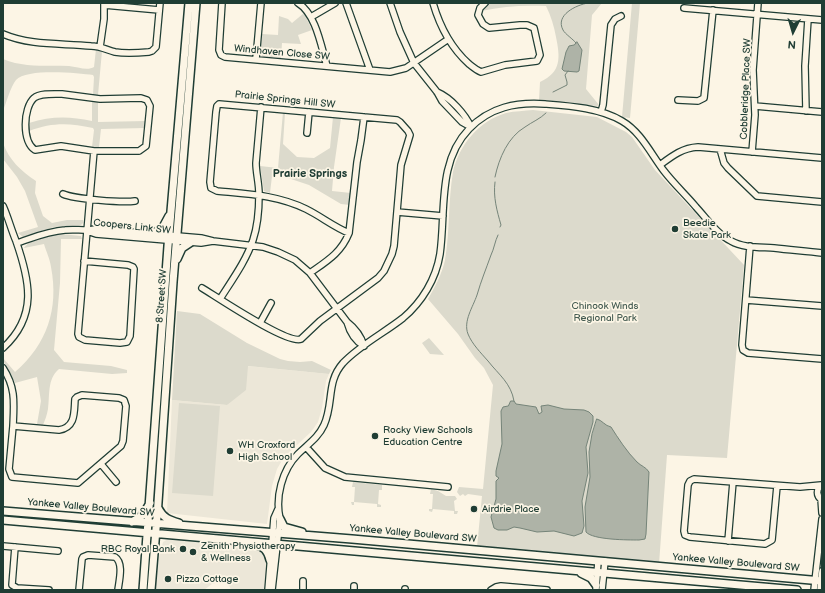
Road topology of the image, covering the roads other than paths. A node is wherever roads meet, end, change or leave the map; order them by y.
1 (160, 3) edge
2 (189, 3) edge
3 (196, 3) edge
4 (222, 3) edge
5 (261, 3) edge
6 (298, 3) edge
7 (335, 3) edge
8 (346, 3) edge
9 (390, 3) edge
10 (433, 3) edge
11 (485, 3) edge
12 (758, 3) edge
13 (104, 4) edge
14 (684, 8) dead end
15 (159, 10) junction
16 (713, 10) junction
17 (758, 14) junction
18 (622, 16) dead end
19 (311, 17) junction
20 (808, 19) junction
21 (822, 20) edge
22 (3, 34) edge
23 (448, 40) junction
24 (100, 47) junction
25 (256, 59) junction
26 (414, 63) junction
27 (327, 66) junction
28 (370, 70) junction
29 (678, 100) dead end
30 (755, 106) junction
31 (261, 107) junction
32 (806, 111) junction
33 (309, 112) junction
34 (601, 112) junction
35 (822, 112) edge
36 (364, 117) junction
37 (471, 127) junction
38 (307, 132) dead end
39 (720, 149) junction
40 (94, 151) junction
41 (752, 152) junction
42 (822, 158) edge
43 (660, 165) junction
44 (63, 194) dead end
45 (259, 194) junction
46 (89, 198) junction
47 (135, 201) dead end
48 (822, 202) edge
49 (3, 206) edge
50 (172, 208) junction
51 (397, 212) junction
52 (443, 216) junction
53 (86, 231) junction
54 (153, 233) junction
55 (350, 233) junction
56 (173, 238) junction
57 (212, 241) junction
58 (191, 242) junction
59 (16, 243) junction
60 (251, 245) junction
61 (750, 246) junction
62 (822, 252) edge
63 (84, 261) junction
64 (174, 269) junction
65 (310, 273) junction
66 (202, 288) dead end
67 (220, 299) junction
68 (746, 300) junction
69 (271, 303) dead end
70 (822, 306) edge
71 (337, 309) junction
72 (260, 324) junction
73 (364, 346) junction
74 (3, 348) edge
75 (822, 359) edge
76 (3, 368) edge
77 (13, 426) junction
78 (306, 447) junction
79 (101, 464) junction
80 (116, 482) dead end
81 (733, 482) junction
82 (822, 485) edge
83 (777, 486) junction
84 (448, 487) dead end
85 (803, 487) junction
86 (820, 498) edge
87 (151, 501) junction
88 (158, 508) junction
89 (278, 509) junction
90 (3, 511) edge
91 (822, 513) edge
92 (280, 519) junction
93 (822, 519) edge
94 (3, 520) edge
95 (132, 522) junction
96 (153, 524) junction
97 (195, 526) junction
98 (129, 531) junction
99 (152, 533) junction
100 (168, 534) junction
101 (275, 534) junction
102 (324, 537) junction
103 (240, 541) junction
104 (728, 541) junction
105 (274, 543) junction
106 (3, 546) edge
107 (15, 547) junction
108 (146, 549) junction
109 (58, 551) dead end
110 (154, 552) junction
111 (270, 560) junction
112 (601, 561) junction
113 (565, 569) junction
114 (822, 570) edge
115 (600, 572) junction
116 (819, 580) edge
117 (303, 581) dead end
118 (598, 588) edge
119 (30, 589) edge
120 (49, 590) edge
121 (79, 590) edge
122 (118, 590) edge
123 (144, 590) edge
124 (151, 590) edge
125 (268, 590) edge
126 (272, 590) edge
127 (303, 590) edge
128 (491, 590) edge
129 (547, 590) edge
130 (791, 590) edge
131 (797, 590) edge
132 (814, 590) edge
133 (820, 590) edge

1 - 15 street
2 - 50 main road, 8 Street SW
3 - 56 main road, 8 Street SW
4 - 25 street, Windhaven Close SW
5 - 25 street
6 - 19 street
7 - 19 street
8 - 28 street
9 - 26 street
10 - 23 street
11 - 23 street
12 - 17 street, Cobbleridge Place SW
13 - 15 street
13 - 24 street
14 - 16 street
15 - 24 street
16 - 17 street
16 - 29 street
17 - 20 street
17 - 30 street, Cobbleridge Place SW
18 - 34 street
19 - 27 street
20 - 21 street
20 - 32 street
22 - 24 street
23 - 26 street, Windhaven Close SW
25 - 27 street, Windhaven Close SW
26 - 28 street, Windhaven Close SW
26 - 37 street
27 - 28 street, Windhaven Close SW
30 - 32 street
30 - 41 street, Cobbleridge Place SW
31 - 33 street, Prairie Springs Hill SW
31 - 45 street
31 - 45 street, Prairie Springs Hill SW
32 - 35 street
33 - 36 street, Prairie Springs Hill SW
33 - 38 street
34 - 37 street
34 - 43 street
36 - 51 street, Prairie Springs Hill SW
36 - 55 street
37 - 52 street
39 - 41 street
39 - 43 street
39 - 48 street
40 - 40 street
40 - 46 street
41 - 42 street
43 - 61 street
44 - 46 street
45 - 55 street
45 - 60 street
46 - 47 street
46 - 53 street
49 - 59 street
50 - 54 main road
50 - 56 main road, 8 Street SW
51 - 52 street
51 - 71 street
52 - 73 street
53 - 54 street, Coopers Link SW
53 - 56 street, Coopers Link SW
53 - 59 street, Coopers Link SW
53 - 63 street
54 - 56 street, Coopers Link SW
55 - 65 street
56 - 57 street
56 - 58 street
56 - 64 main road, 8 Street SW
56 - 87 main road, 8 Street SW
57 - 58 street
57 - 60 street
58 - 64 main road
59 - 74 street
60 - 65 street
60 - 67 street
61 - 62 street
61 - 68 street
63 - 63 street
64 - 88 main road, 8 Street SW
65 - 71 street
66 - 67 street
67 - 72 street
68 - 70 street
68 - 75 street
69 - 72 street
71 - 72 street
71 - 73 street
73 - 78 street
76 - 77 street
77 - 79 street
77 - 79 street
78 - 84 street
78 - 89 street
79 - 80 street
81 - 83 street
81 - 104 street
81 - 104 street
82 - 85 street
82 - 86 street
83 - 85 street
83 - 104 street
85 - 86 street
86 - 91 street
87 - 95 main road
87 - 96 main road, 8 Street SW
88 - 96 main road, 8 Street SW
88 - 97 main road
89 - 92 street
89 - 101 street
90 - 95 main road, Yankee Valley Boulevard SW
92 - 101 street
92 - 102 main road
93 - 116 street
94 - 98 main road, Yankee Valley Boulevard SW
95 - 96 main road, Yankee Valley Boulevard SW
96 - 97 main road, Yankee Valley Boulevard SW
96 - 99 main road, 8 Street SW
97 - 101 main road, Yankee Valley Boulevard SW
98 - 99 main road, Yankee Valley Boulevard SW
98 - 108 main road
99 - 100 main road, Yankee Valley Boulevard SW
99 - 108 main road, 8 Street SW
99 - 110 main road, 8 Street SW
100 - 103 main road, Yankee Valley Boulevard SW
100 - 110 main road
101 - 102 main road, Yankee Valley Boulevard SW
101 - 105 street
102 - 112 main road, Yankee Valley Boulevard SW
103 - 105 main road, Yankee Valley Boulevard SW
103 - 111 main road
105 - 111 street
105 - 113 main road, Yankee Valley Boulevard SW
105 - 126 street
106 - 107 street
107 - 109 street
107 - 119 street
108 - 123 main road, 8 Street SW
110 - 124 main road, 8 Street SW
111 - 125 street
112 - 115 street
112 - 116 main road, Yankee Valley Boulevard SW
113 - 115 main road, Yankee Valley Boulevard SW
113 - 118 main road
114 - 116 street
115 - 118 street
115 - 130 main road, Yankee Valley Boulevard SW
116 - 132 street
116 - 133 street
117 - 127 street
119 - 120 street
121 - 122 street
128 - 129 street
130 - 131 main road, Yankee Valley Boulevard SW

